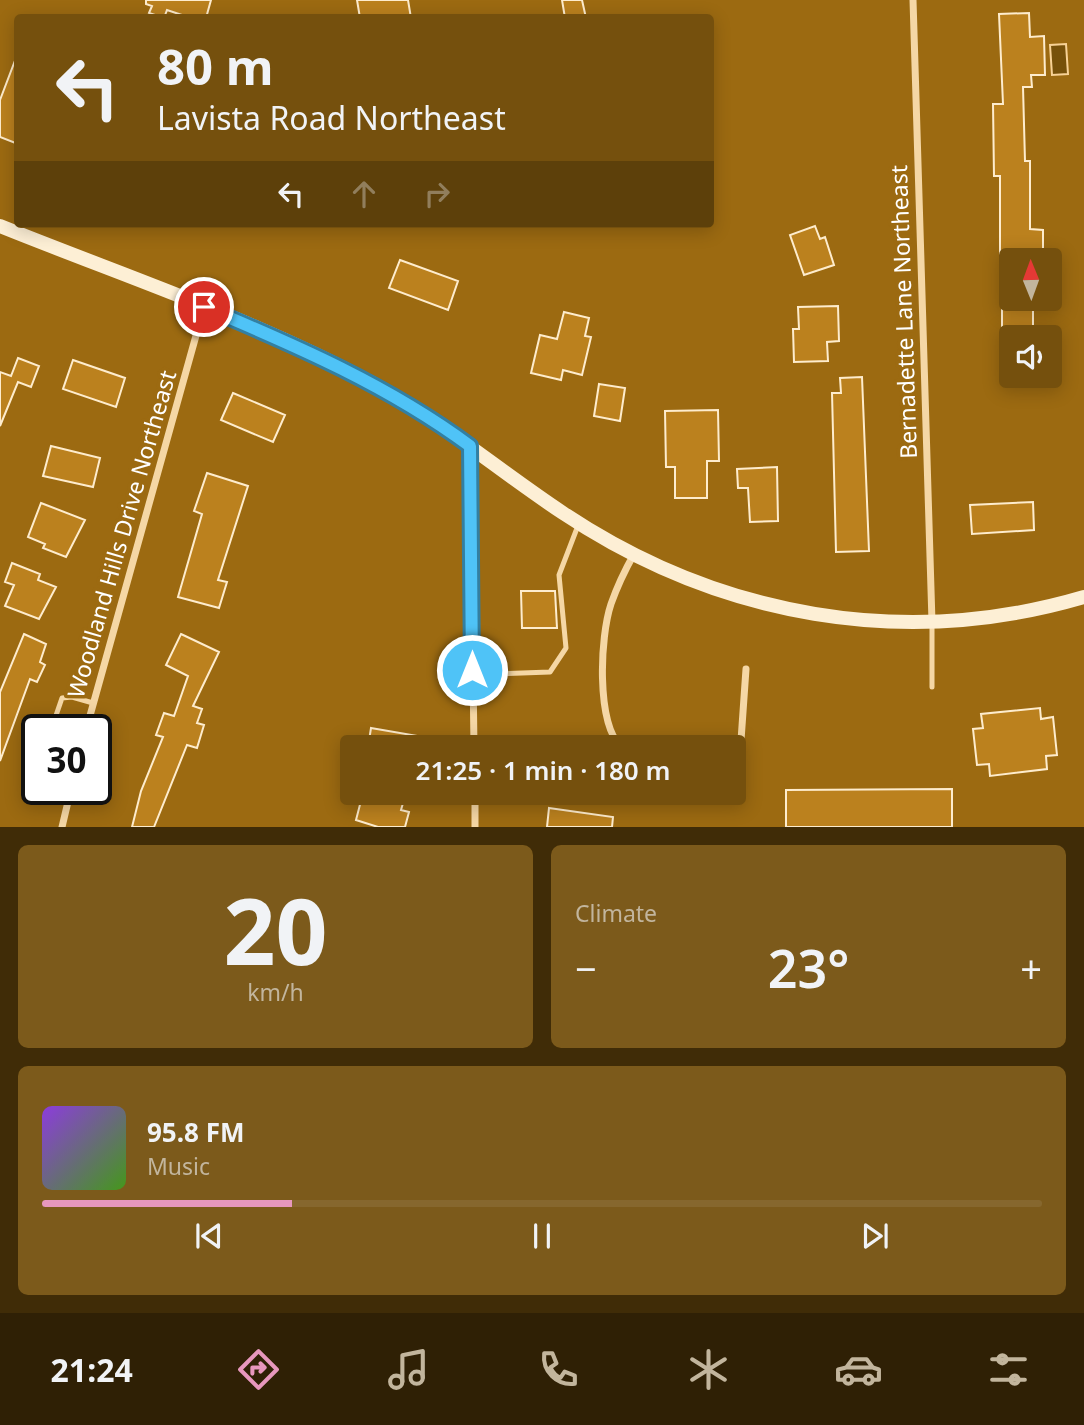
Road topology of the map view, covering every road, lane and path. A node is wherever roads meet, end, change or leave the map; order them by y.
1 (914, 0) edge
2 (0, 226) edge
3 (204, 307) junction
4 (470, 446) junction
5 (579, 523) junction
6 (634, 554) junction
7 (1084, 597) edge
8 (932, 622) junction
9 (746, 669) dead end
10 (472, 670) junction
11 (932, 687) dead end
12 (93, 703) junction
13 (56, 714) edge
14 (90, 714) edge
15 (474, 735) edge
16 (612, 735) edge
17 (741, 735) edge
18 (67, 805) edge
19 (475, 805) edge
20 (62, 827) edge
21 (475, 827) edge

1 - 8 street, Bernadette Lane Northeast
2 - 3 main road
3 - 4 main road
3 - 12 street, Woodland Hills Drive Northeast
4 - 5 main road
4 - 10 street
5 - 6 main road
5 - 10 lane
6 - 8 main road
6 - 16 street
7 - 8 main road
8 - 11 lane
9 - 17 street
10 - 15 street
12 - 13 lane
12 - 14 street, Woodland Hills Drive Northeast
18 - 20 street
19 - 21 street

